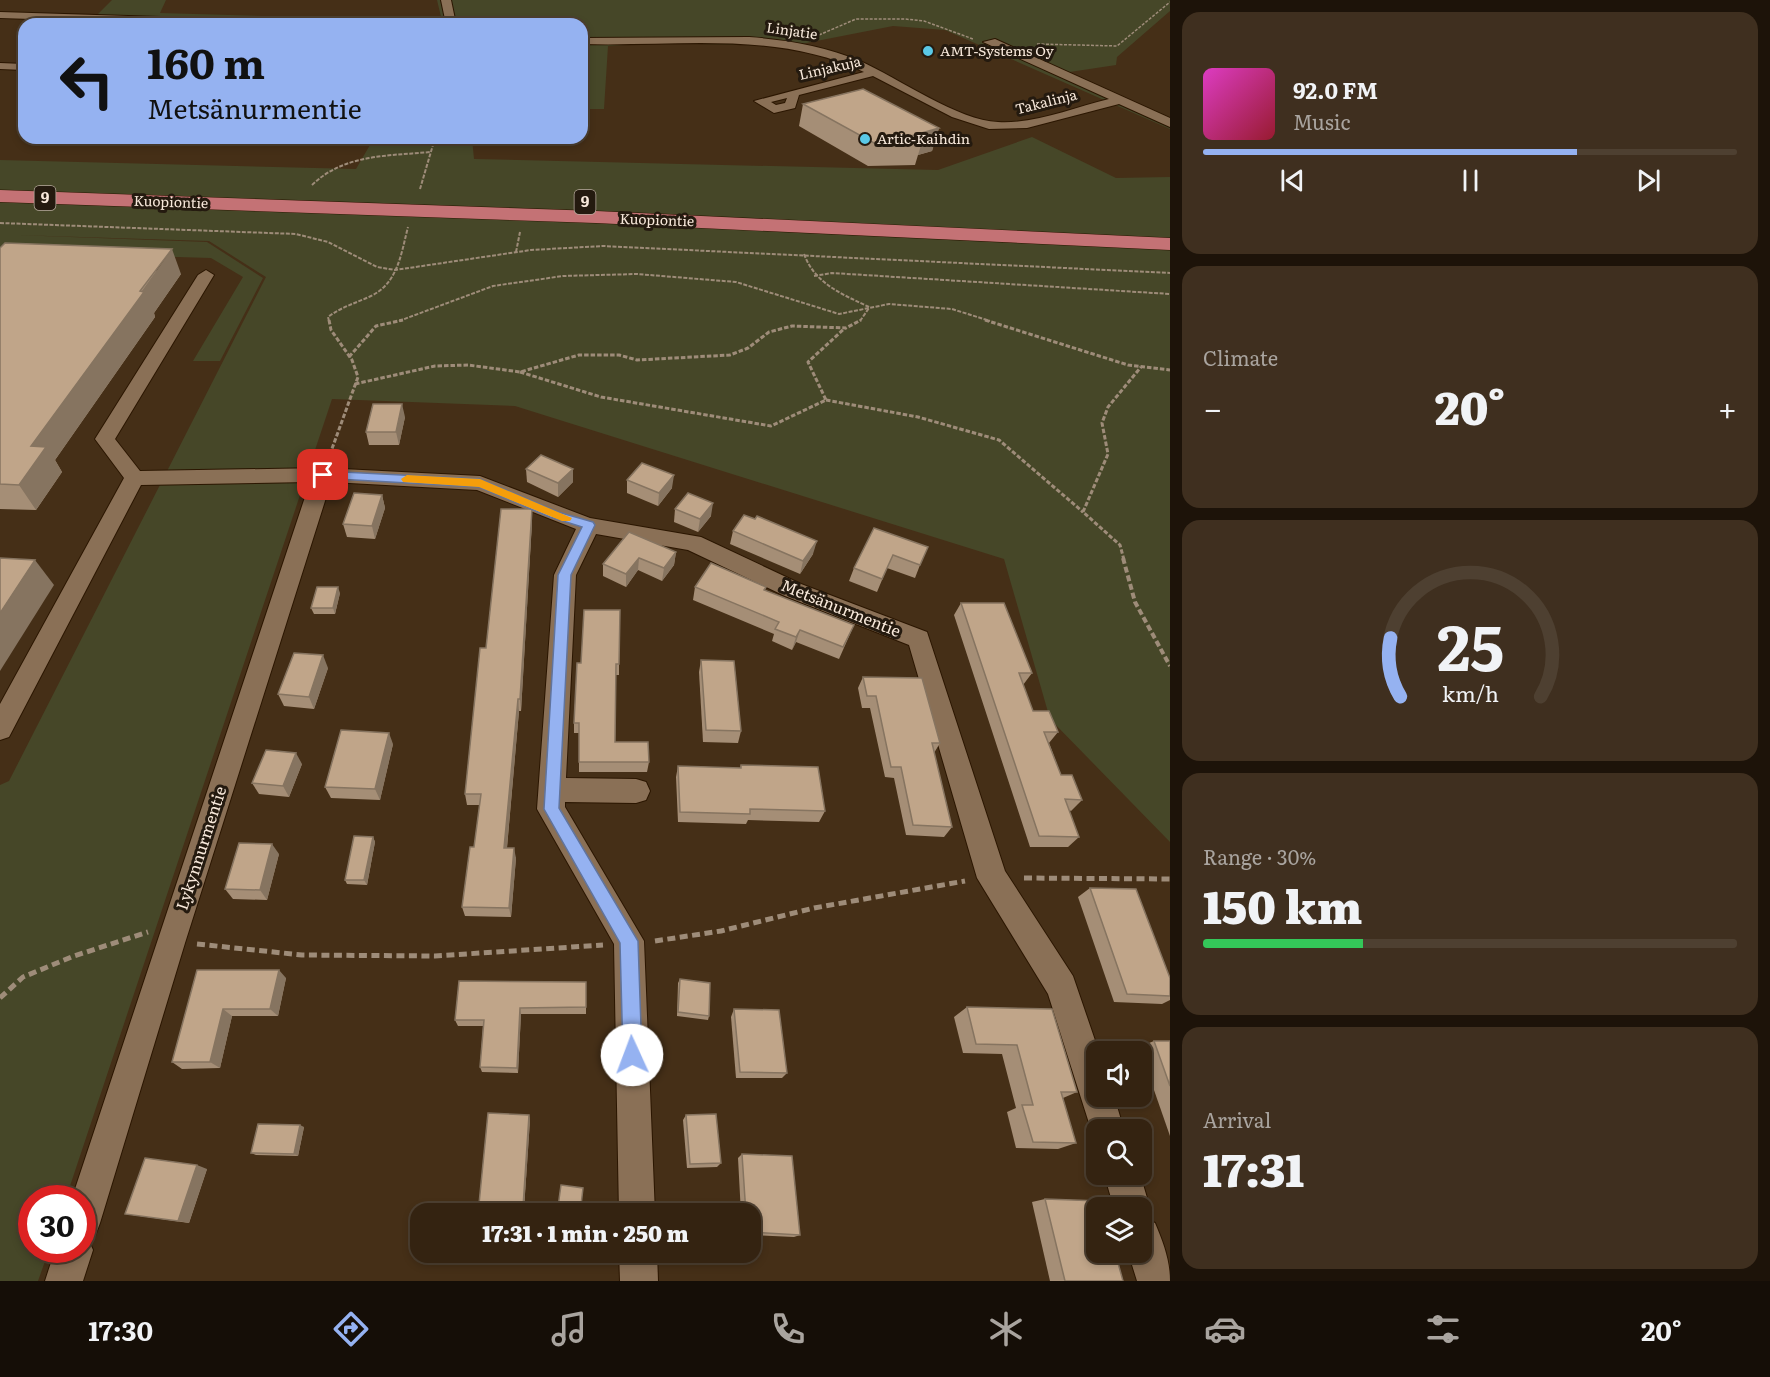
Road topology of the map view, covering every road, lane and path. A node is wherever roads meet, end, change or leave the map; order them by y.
1 (446, 0) edge
2 (1170, 2) edge
3 (70, 8) dead end
4 (0, 15) edge
5 (59, 17) junction
6 (76, 18) edge
7 (450, 18) edge
8 (0, 24) edge
9 (18, 25) edge
10 (814, 36) joint
11 (588, 41) edge
12 (991, 42) junction
13 (795, 45) junction
14 (0, 66) edge
15 (18, 67) edge
16 (873, 73) junction
17 (794, 92) dead end
18 (1117, 101) junction
19 (1170, 123) edge
20 (982, 124) joint
21 (433, 144) edge
22 (430, 152) junction
23 (0, 181) edge
24 (312, 185) dead end
25 (420, 189) dead end
26 (0, 196) edge
27 (411, 220) dead end
28 (0, 222) edge
29 (521, 224) dead end
30 (1170, 228) edge
31 (1170, 244) edge
32 (516, 252) junction
33 (804, 254) junction
34 (395, 270) junction
35 (1170, 273) edge
36 (206, 275) dead end
37 (814, 276) junction
38 (1170, 294) edge
39 (869, 308) junction
40 (846, 328) junction
41 (349, 357) junction
42 (1142, 367) junction
43 (1170, 370) edge
44 (520, 372) junction
45 (355, 384) junction
46 (826, 400) junction
47 (323, 475) junction
48 (134, 478) junction
49 (1083, 512) junction
50 (589, 525) junction
51 (1170, 666) edge
52 (0, 729) edge
53 (553, 790) junction
54 (636, 791) dead end
55 (1063, 878) dead end
56 (1170, 879) edge
57 (965, 881) dead end
58 (173, 933) junction
59 (629, 941) junction
60 (0, 998) edge
61 (1086, 1062) edge
62 (94, 1185) edge
63 (637, 1203) edge
64 (70, 1263) edge
65 (638, 1263) edge
66 (1150, 1263) edge
67 (64, 1281) edge
68 (639, 1281) edge
69 (1156, 1281) edge

1 - 7 street
2 - 12 path
3 - 5 street
4 - 5 street
5 - 6 street
8 - 9 street
10 - 12 path
10 - 13 street
11 - 13 street, Linjatie
12 - 18 street
13 - 16 street, Linjatie
14 - 15 street
16 - 17 street, Linjakuja
16 - 20 street, Linjatie
18 - 19 street
18 - 20 street, Takalinja
21 - 22 path
22 - 24 path
22 - 25 path
23 - 30 highway, Kuopiontie / 9
26 - 31 highway, Kuopiontie / 9
27 - 34 path
28 - 34 path
29 - 32 path
32 - 33 path
32 - 34 path
33 - 35 path
33 - 37 path
34 - 41 path
36 - 48 street
37 - 38 path
37 - 39 path
39 - 40 path
39 - 41 path
39 - 42 path
40 - 44 path
40 - 46 path
41 - 45 path
42 - 43 path
42 - 49 path
44 - 45 path
44 - 46 path
45 - 47 path
46 - 49 path
47 - 48 street, Metsänurmentie
47 - 50 street, Metsänurmentie
47 - 58 street, Lykynnurmentie
48 - 52 street
49 - 51 path
50 - 53 street
50 - 61 street, Metsänurmentie
53 - 54 street
53 - 59 street
55 - 56 path
57 - 59 path
58 - 59 path
58 - 60 path
58 - 62 street, Lykynnurmentie
59 - 63 street
64 - 67 street
65 - 68 street
66 - 69 street

